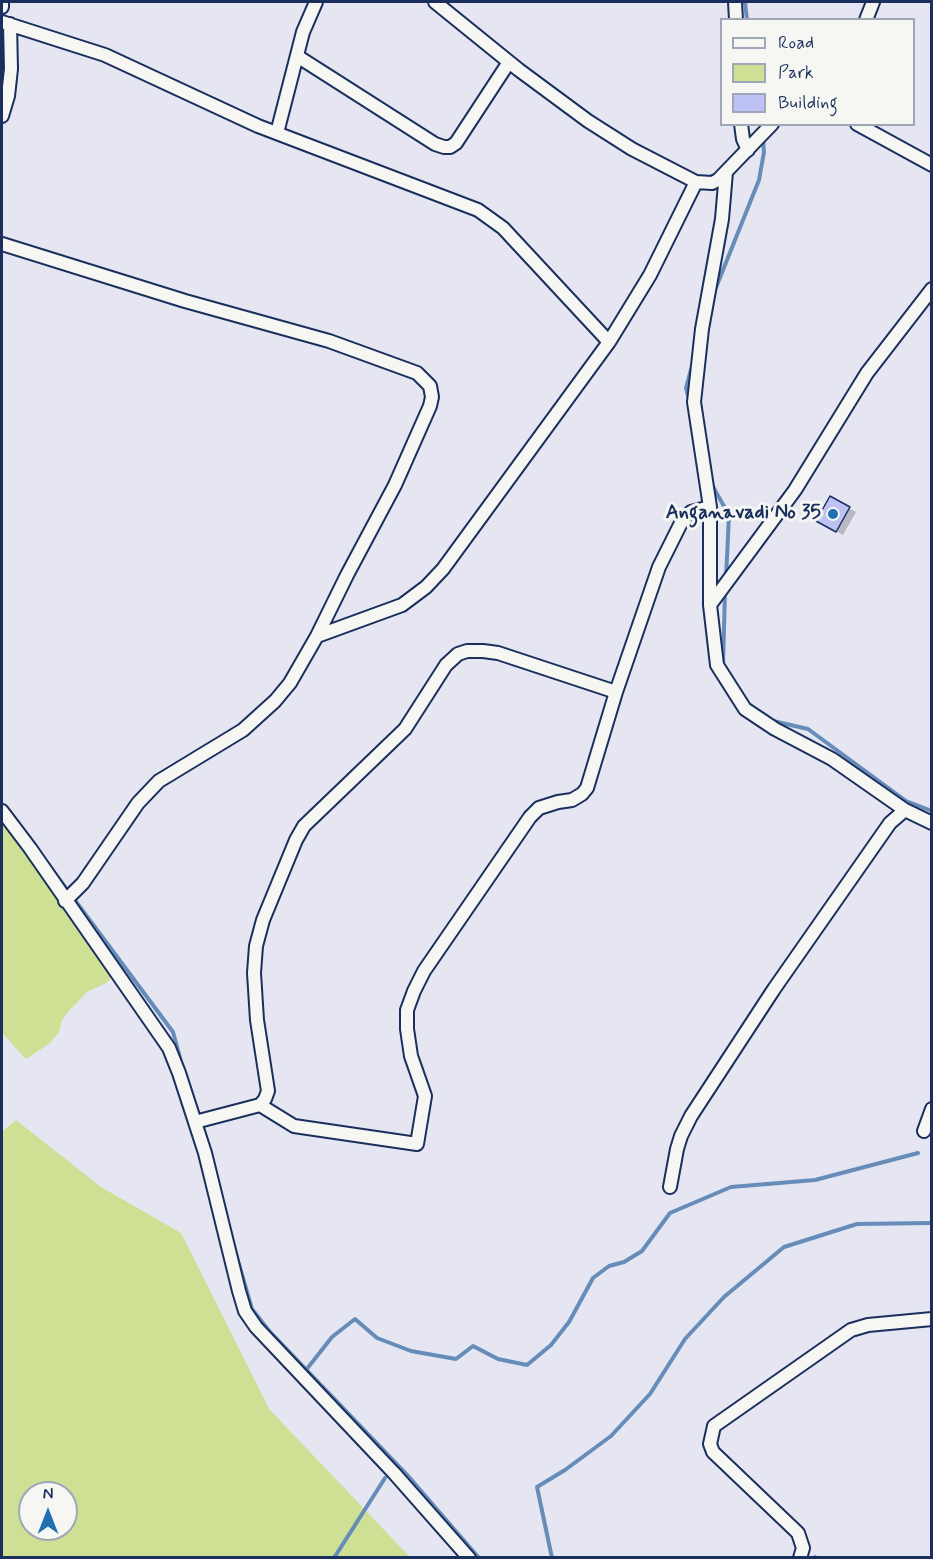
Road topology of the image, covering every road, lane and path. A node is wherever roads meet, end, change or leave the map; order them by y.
1 (2, 2) edge
2 (316, 2) edge
3 (435, 2) edge
4 (735, 2) edge
5 (873, 2) edge
6 (2, 7) edge
7 (736, 18) edge
8 (867, 18) edge
9 (6, 23) edge
10 (297, 56) junction
11 (509, 62) junction
12 (2, 116) edge
13 (742, 126) edge
14 (770, 126) edge
15 (861, 126) edge
16 (277, 133) junction
17 (748, 145) junction
18 (932, 165) edge
19 (726, 172) junction
20 (696, 182) junction
21 (2, 244) edge
22 (932, 289) edge
23 (609, 342) junction
24 (710, 507) junction
25 (710, 605) junction
26 (317, 636) junction
27 (616, 692) junction
28 (905, 810) junction
29 (2, 811) edge
30 (932, 823) edge
31 (67, 899) junction
32 (260, 1105) junction
33 (932, 1109) edge
34 (195, 1122) junction
35 (924, 1131) dead end
36 (670, 1186) dead end
37 (932, 1319) edge
38 (469, 1557) edge
39 (801, 1557) edge

1 - 6 street
2 - 10 street
3 - 11 street
4 - 7 street
5 - 8 street
9 - 12 street
9 - 16 street
10 - 11 street
10 - 16 street
11 - 20 street
13 - 17 street
14 - 17 street
15 - 18 street
16 - 23 street
17 - 19 street
19 - 20 street
19 - 24 street
20 - 23 street
21 - 26 street
22 - 25 street
23 - 26 street
24 - 25 street
24 - 27 street
25 - 28 street
26 - 31 street
27 - 32 street
27 - 32 street
28 - 30 street
28 - 36 street
29 - 31 street
31 - 34 street
32 - 34 street
33 - 35 street
34 - 38 street
37 - 39 street

